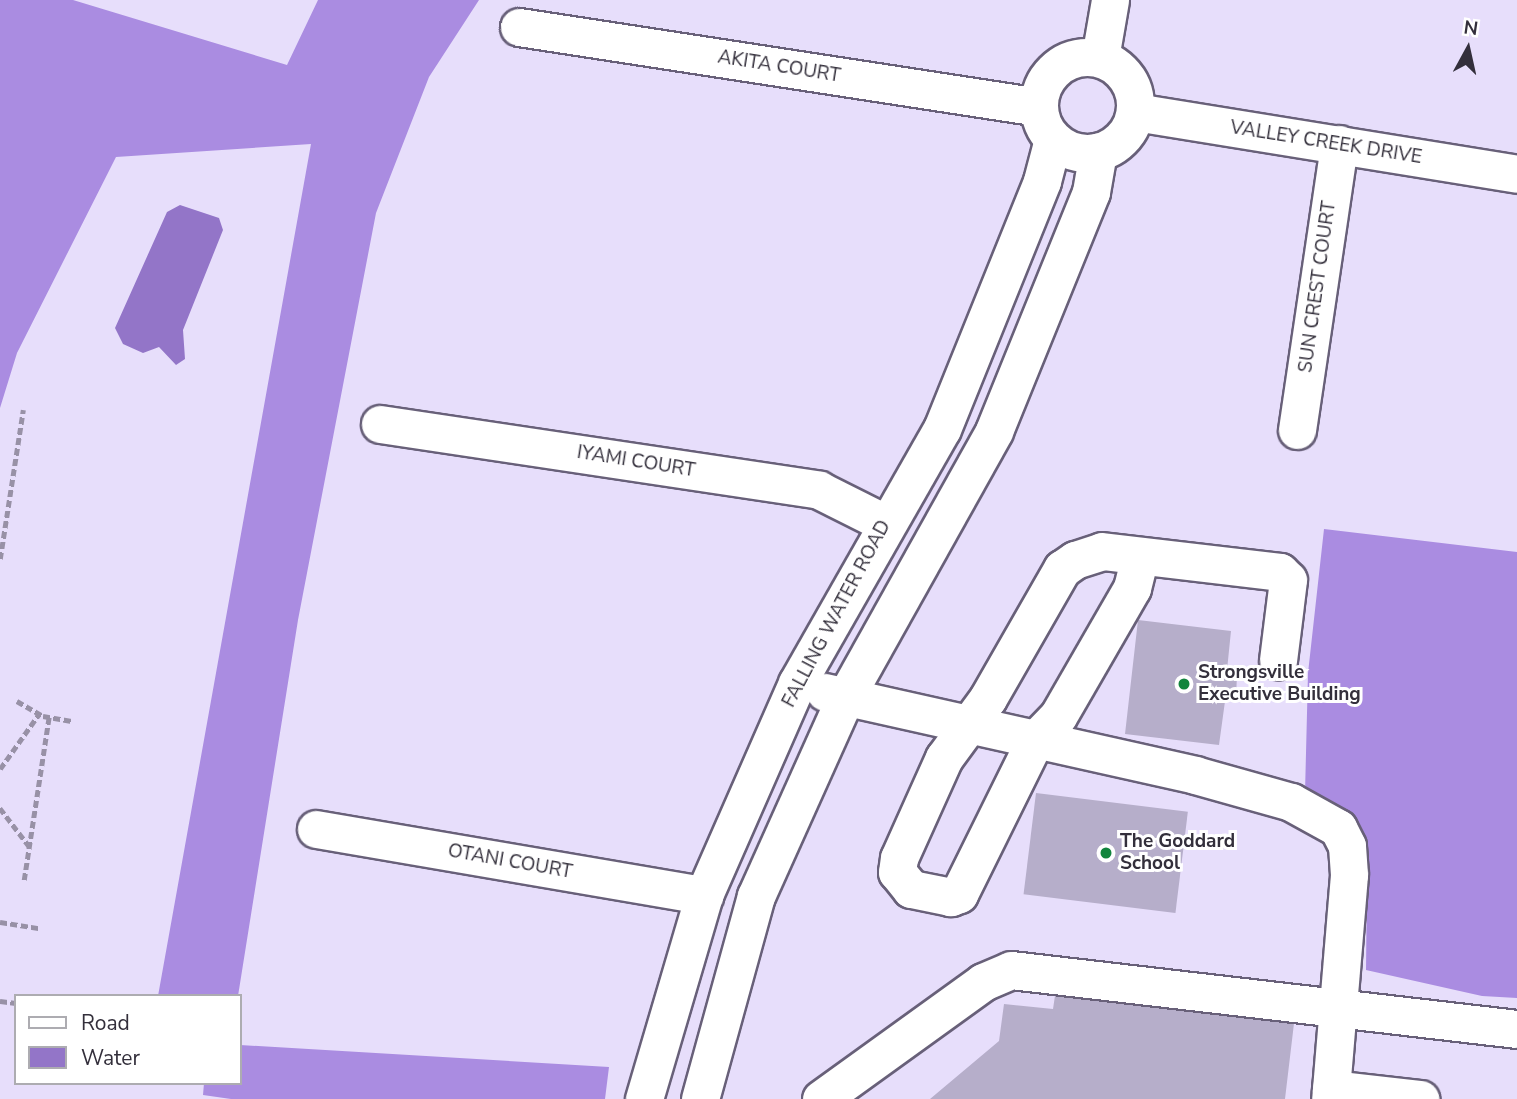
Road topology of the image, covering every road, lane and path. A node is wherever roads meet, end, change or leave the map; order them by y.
1 (1110, 0) edge
2 (519, 27) dead end
3 (1100, 58) junction
4 (1135, 112) junction
5 (1046, 123) junction
6 (1339, 144) junction
7 (1097, 152) junction
8 (1517, 174) edge
9 (23, 410) dead end
10 (380, 424) dead end
11 (1297, 430) dead end
12 (885, 523) junction
13 (1140, 556) junction
14 (0, 559) edge
15 (1278, 660) dead end
16 (797, 683) junction
17 (845, 698) junction
18 (17, 701) dead end
19 (39, 714) junction
20 (49, 717) junction
21 (72, 721) dead end
22 (967, 724) junction
23 (1035, 740) junction
24 (0, 769) edge
25 (0, 808) edge
26 (316, 829) dead end
27 (29, 846) junction
28 (24, 880) dead end
29 (704, 895) junction
30 (0, 922) edge
31 (39, 928) dead end
32 (1339, 1008) junction
33 (1517, 1029) edge
34 (1330, 1094) edge
35 (644, 1099) edge
36 (700, 1099) edge
37 (821, 1099) edge
38 (1420, 1099) edge

1 - 3 street
2 - 5 street, AKITA COURT
3 - 4 street
3 - 5 street, FALLING WATER ROAD
4 - 6 street, VALLEY CREEK DRIVE
4 - 7 street
5 - 7 street
5 - 12 street, FALLING WATER ROAD
6 - 8 street, VALLEY CREEK DRIVE
6 - 11 street, SUN CREST COURT
7 - 17 street
9 - 14 path
10 - 12 street, IYAMI COURT
12 - 16 street, FALLING WATER ROAD
13 - 15 street
13 - 22 street
13 - 23 street
16 - 17 street
16 - 29 street, FALLING WATER ROAD
17 - 22 street
17 - 36 street
18 - 19 path
19 - 20 path
19 - 24 path
20 - 21 path
20 - 27 path
22 - 23 street
22 - 23 street
23 - 32 street
25 - 27 path
26 - 29 street, OTANI COURT
27 - 28 path
29 - 35 street, FALLING WATER ROAD
30 - 31 path
32 - 33 street
32 - 34 street
32 - 37 street
34 - 38 street

